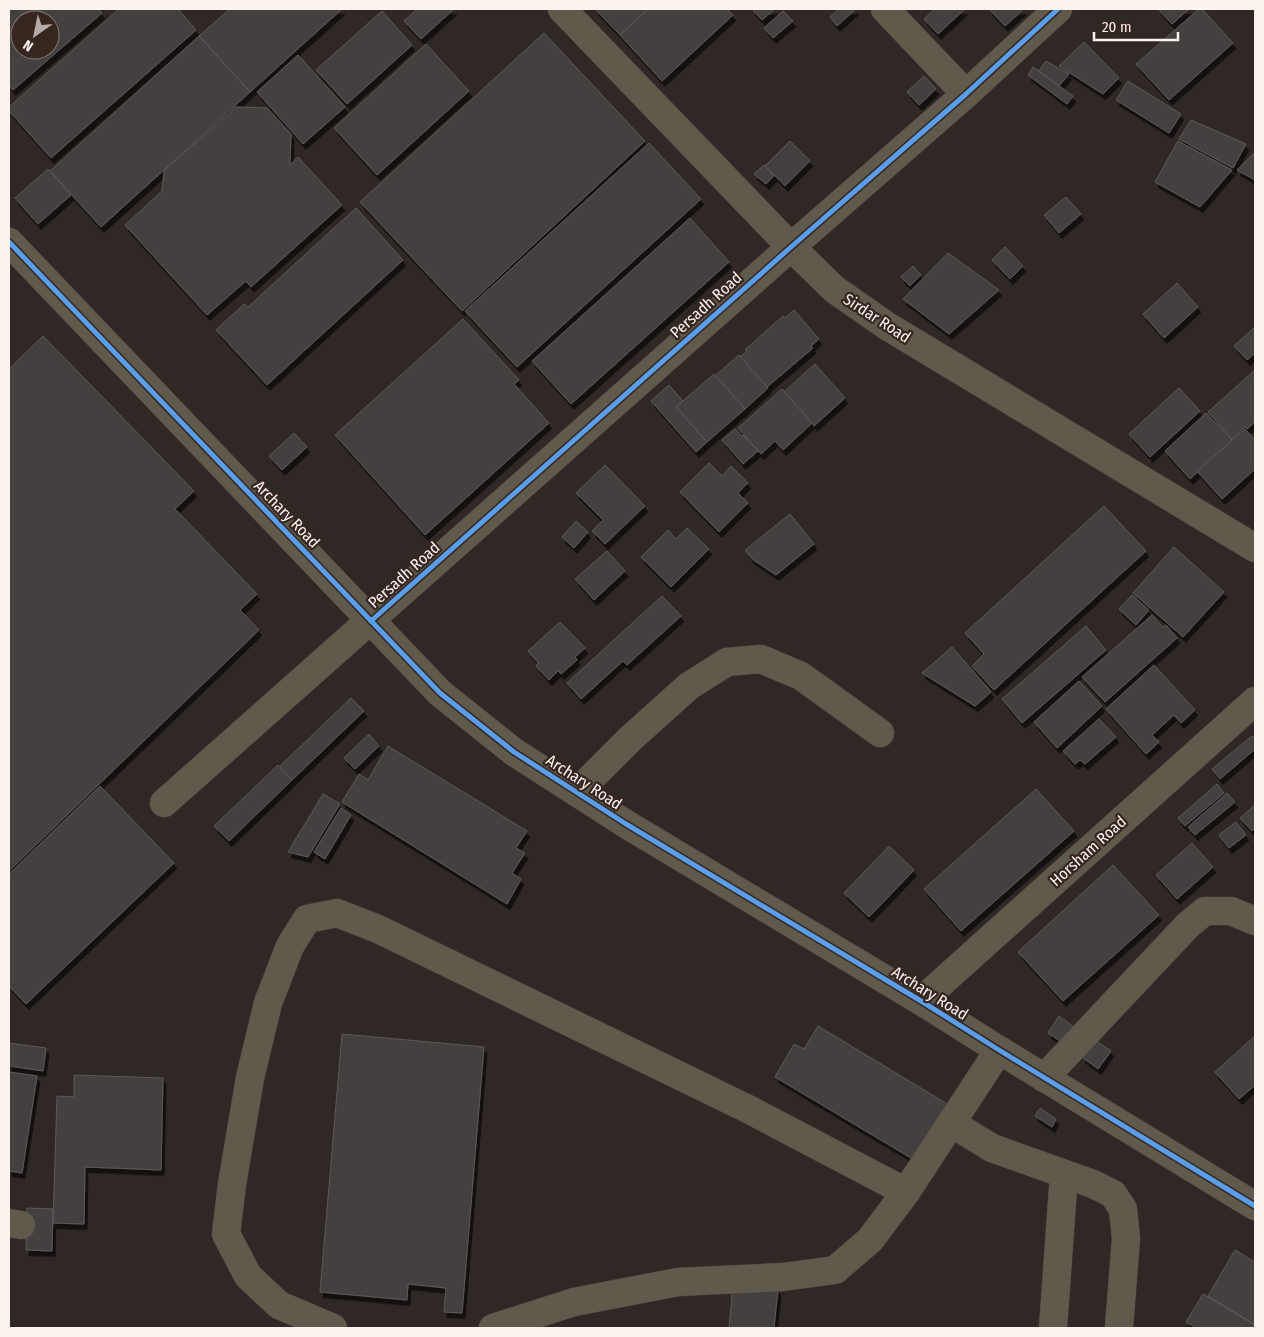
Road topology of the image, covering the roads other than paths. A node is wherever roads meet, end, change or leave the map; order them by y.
1 (562, 9) edge
2 (885, 9) edge
3 (1058, 9) edge
4 (966, 94) junction
5 (9, 242) edge
6 (790, 247) junction
7 (1255, 548) edge
8 (371, 621) junction
9 (1255, 701) edge
10 (880, 733) dead end
11 (577, 792) junction
12 (164, 803) dead end
13 (1255, 922) edge
14 (921, 1001) junction
15 (998, 1050) junction
16 (1044, 1078) junction
17 (951, 1123) junction
18 (1064, 1174) junction
19 (906, 1192) junction
20 (1255, 1206) edge
21 (333, 1328) edge
22 (493, 1328) edge
23 (1053, 1328) edge
24 (1119, 1328) edge

1 - 6 street, Sirdar Road
2 - 4 street
3 - 4 street, Persadh Road
4 - 6 street, Persadh Road
5 - 8 street, Archary Road
6 - 7 street, Sirdar Road
6 - 8 street, Persadh Road
8 - 11 street, Archary Road
8 - 12 street, Persadh Road
9 - 14 street, Horsham Road
10 - 11 street
11 - 14 street, Archary Road
13 - 16 street
14 - 15 street, Archary Road
15 - 16 street, Archary Road
15 - 17 street
16 - 20 street, Archary Road
17 - 18 street
17 - 19 street
18 - 23 street
18 - 24 street
19 - 21 street
19 - 22 street

